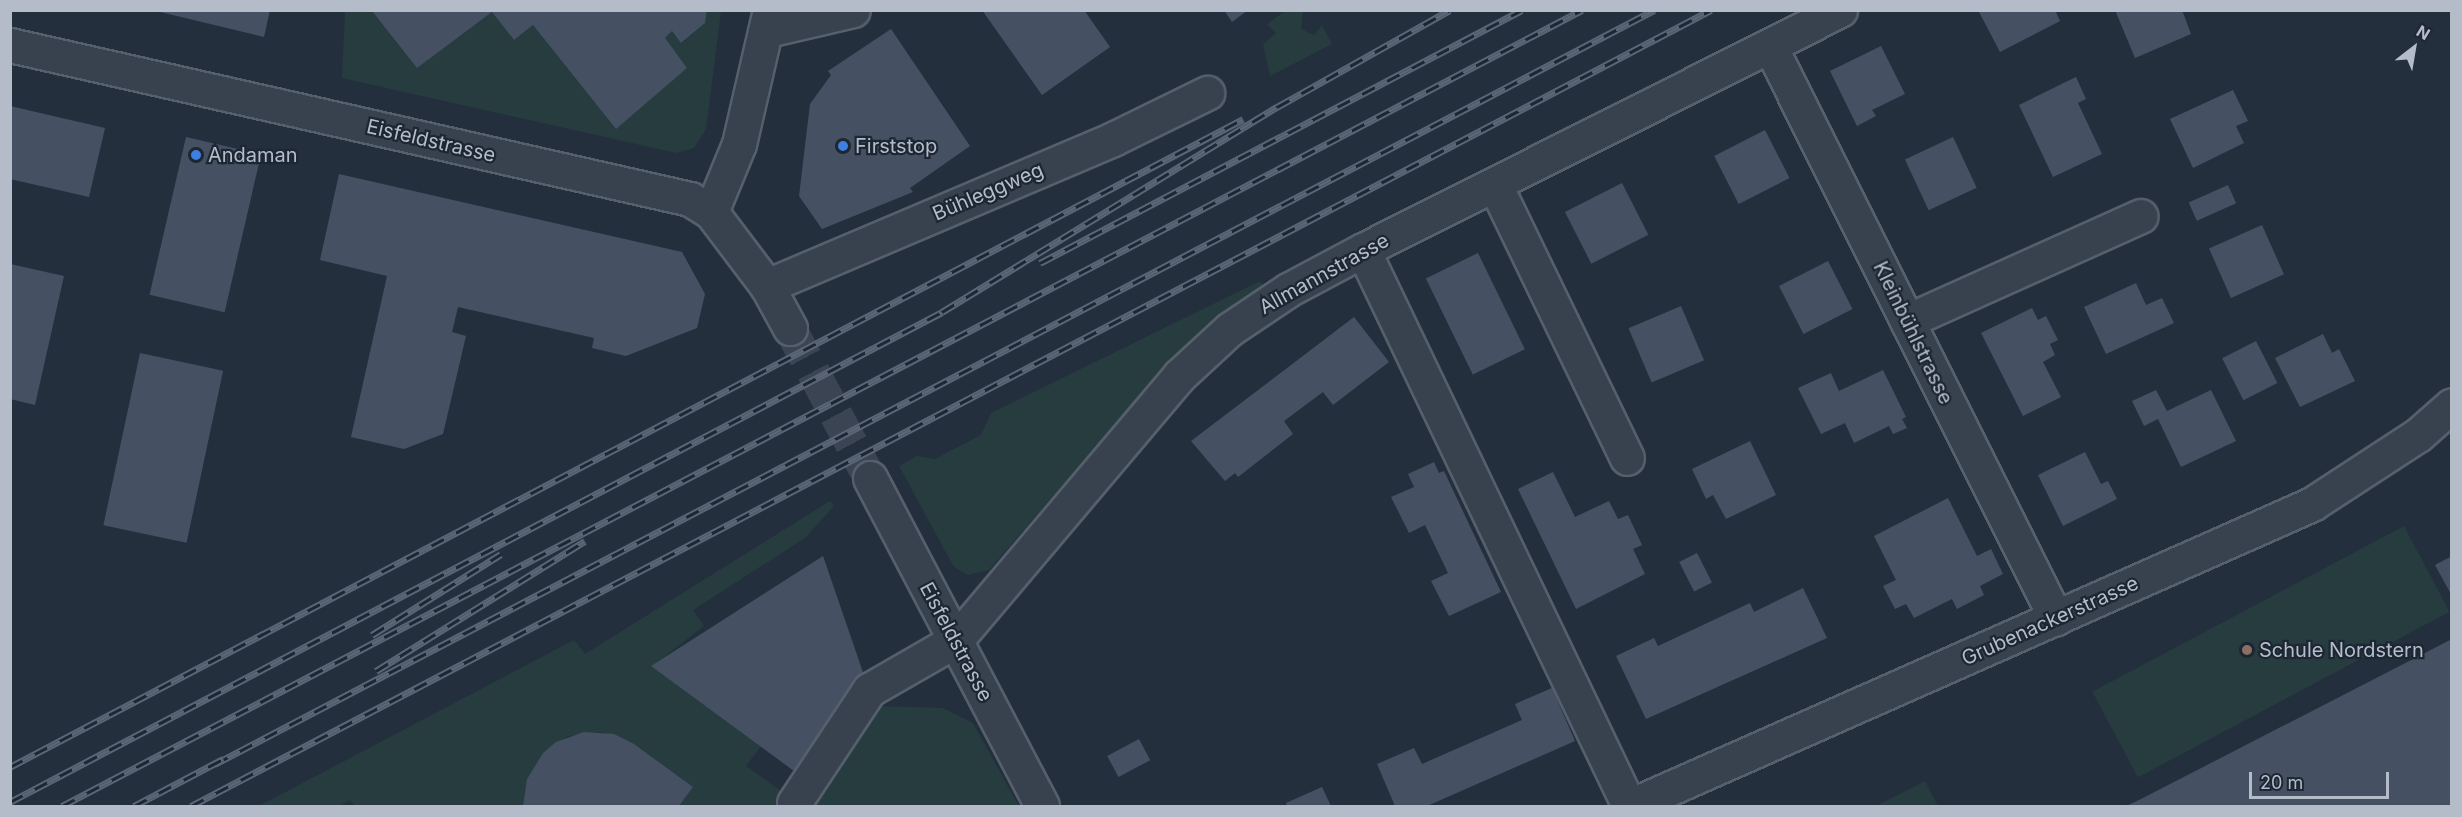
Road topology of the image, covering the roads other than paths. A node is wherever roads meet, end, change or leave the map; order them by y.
1 (853, 10) edge
2 (1840, 10) edge
3 (769, 20) edge
4 (10, 45) edge
5 (1770, 46) junction
6 (1207, 93) dead end
7 (1495, 185) junction
8 (711, 212) junction
9 (2141, 216) dead end
10 (1362, 250) junction
11 (767, 286) junction
12 (1907, 321) junction
13 (790, 328) tunnel mouth
14 (2451, 405) edge
15 (1627, 458) dead end
16 (870, 478) tunnel mouth
17 (2056, 619) junction
18 (956, 640) junction
19 (794, 803) dead end
20 (1042, 807) edge
21 (1630, 807) edge

1 - 3 street
2 - 5 street, Allmannstrasse
3 - 8 street
4 - 8 street, Eisfeldstrasse
5 - 7 street, Allmannstrasse
5 - 12 street, Kleinbühlstrasse
6 - 11 street, Bühleggweg
7 - 10 street, Allmannstrasse
7 - 15 street
8 - 11 street
9 - 12 street
10 - 18 street, Allmannstrasse
10 - 21 street
11 - 13 street
12 - 17 street, Kleinbühlstrasse
14 - 17 street, Grubenackerstrasse
16 - 18 street, Eisfeldstrasse
17 - 21 street, Grubenackerstrasse
18 - 19 street, Allmannstrasse
18 - 20 street, Eisfeldstrasse

